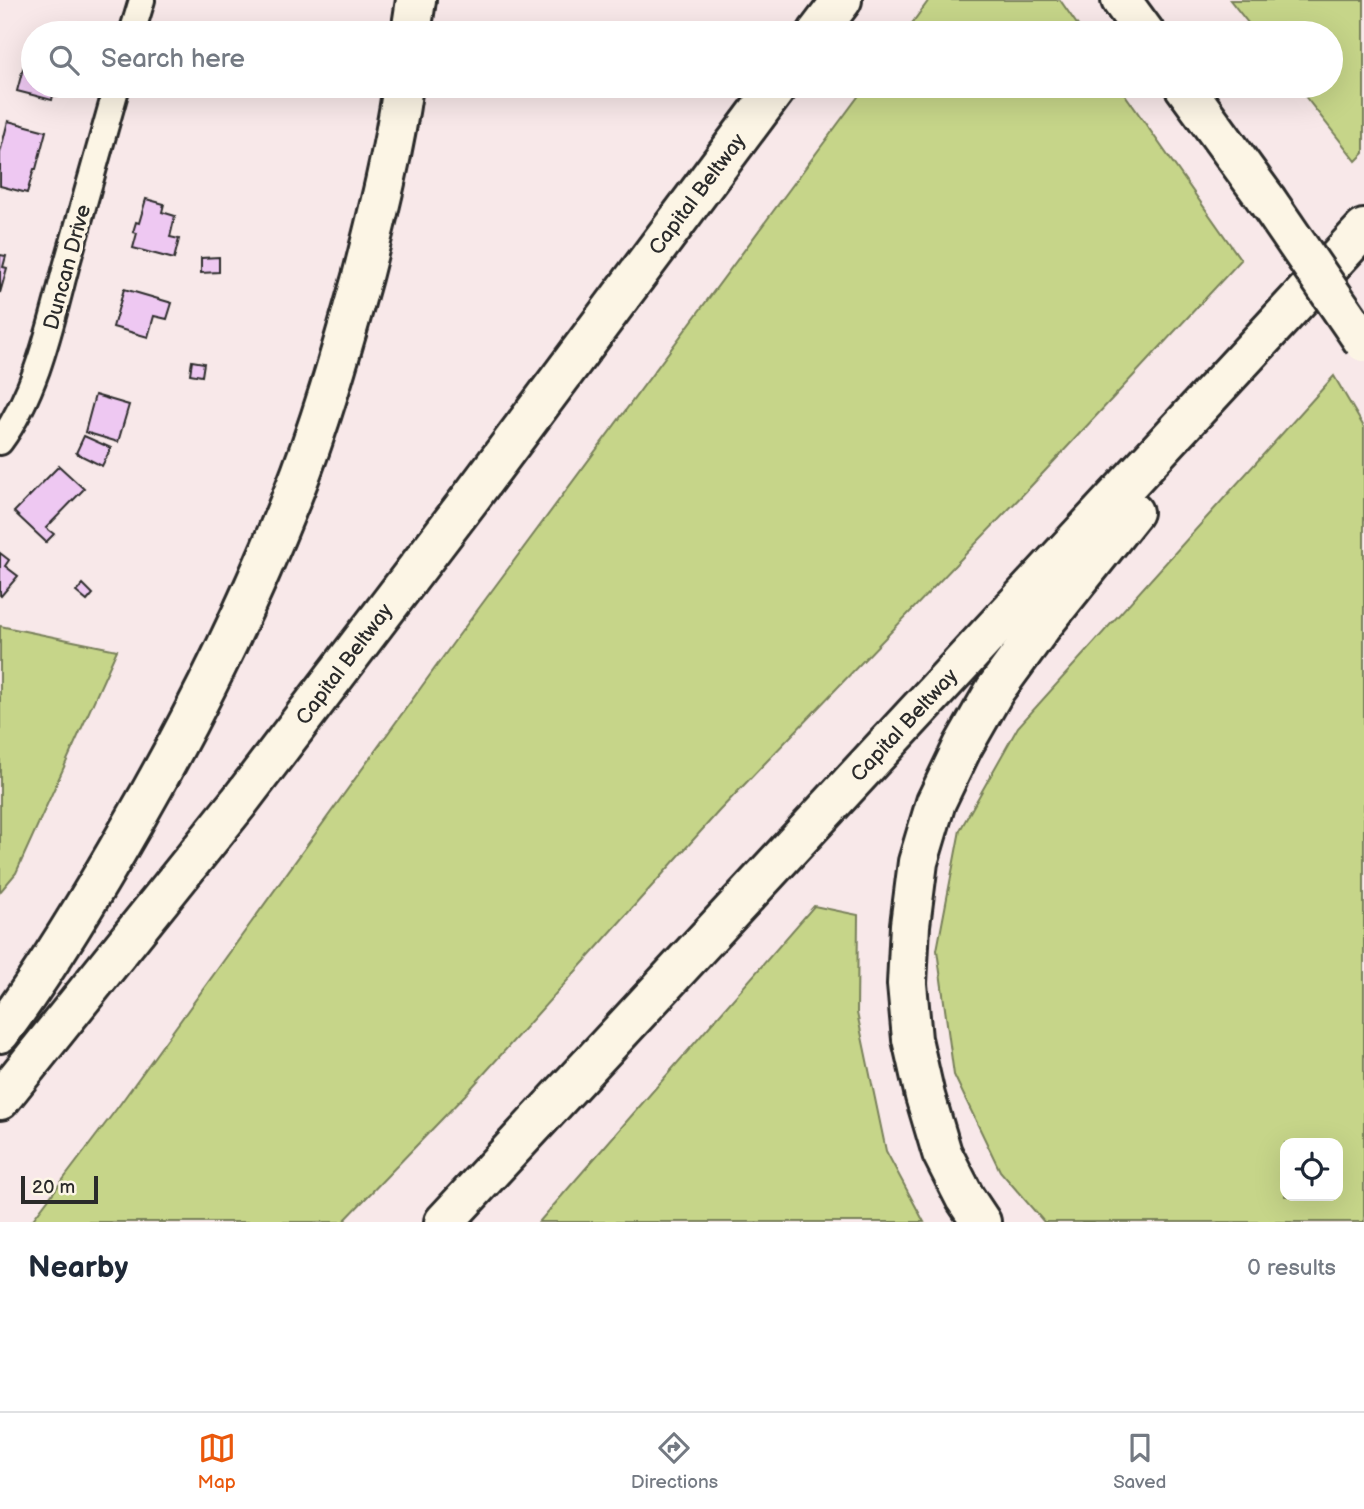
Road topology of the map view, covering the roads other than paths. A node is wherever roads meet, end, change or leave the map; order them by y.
1 (142, 0) edge
2 (416, 0) edge
3 (842, 0) edge
4 (1121, 0) edge
5 (136, 21) edge
6 (413, 21) edge
7 (826, 21) edge
8 (1136, 21) edge
9 (114, 98) edge
10 (401, 98) edge
11 (769, 98) edge
12 (1193, 98) edge
13 (1364, 229) edge
14 (1364, 342) edge
15 (0, 442) edge
16 (0, 1033) edge
17 (0, 1100) edge
18 (444, 1222) edge
19 (981, 1222) edge

1 - 5 street
2 - 6 highway
3 - 7 highway
4 - 8 highway
9 - 15 street, Duncan Drive
10 - 16 highway
11 - 17 highway, Capital Beltway
12 - 14 highway, bridge
13 - 18 highway, Capital Beltway
13 - 19 highway

